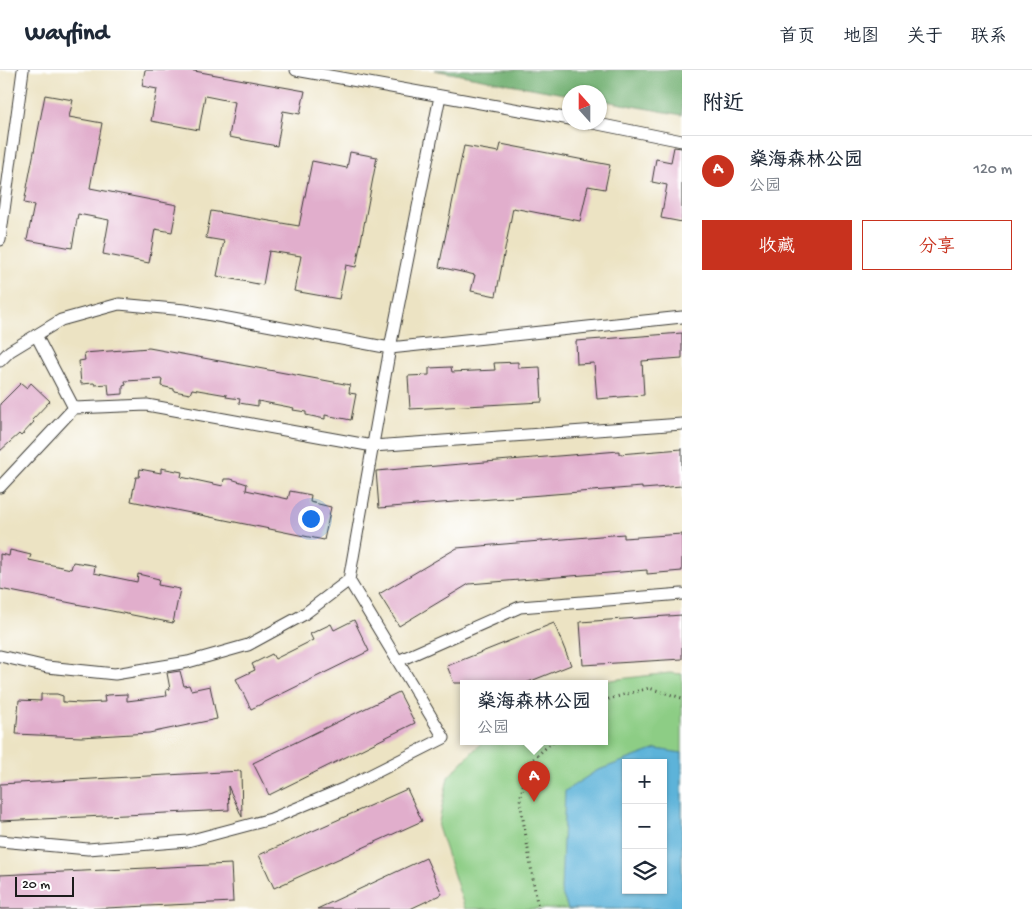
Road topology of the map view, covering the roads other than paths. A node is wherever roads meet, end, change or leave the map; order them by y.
1 (23, 70) edge
2 (296, 70) edge
3 (440, 96) junction
4 (562, 118) edge
5 (607, 126) edge
6 (682, 142) edge
7 (0, 240) edge
8 (682, 317) edge
9 (36, 335) junction
10 (390, 348) junction
11 (0, 361) edge
12 (74, 408) junction
13 (682, 424) edge
14 (373, 446) junction
15 (0, 487) edge
16 (349, 580) junction
17 (682, 594) edge
18 (0, 656) edge
19 (398, 662) junction
20 (0, 841) edge

1 - 7 lane
2 - 3 lane
3 - 4 lane
3 - 10 lane
5 - 6 lane
8 - 10 lane
9 - 10 lane
9 - 11 lane
9 - 12 lane
10 - 14 lane
12 - 14 lane
12 - 15 lane
13 - 14 lane
14 - 16 lane
16 - 18 lane
16 - 19 lane
17 - 19 lane
19 - 20 lane

